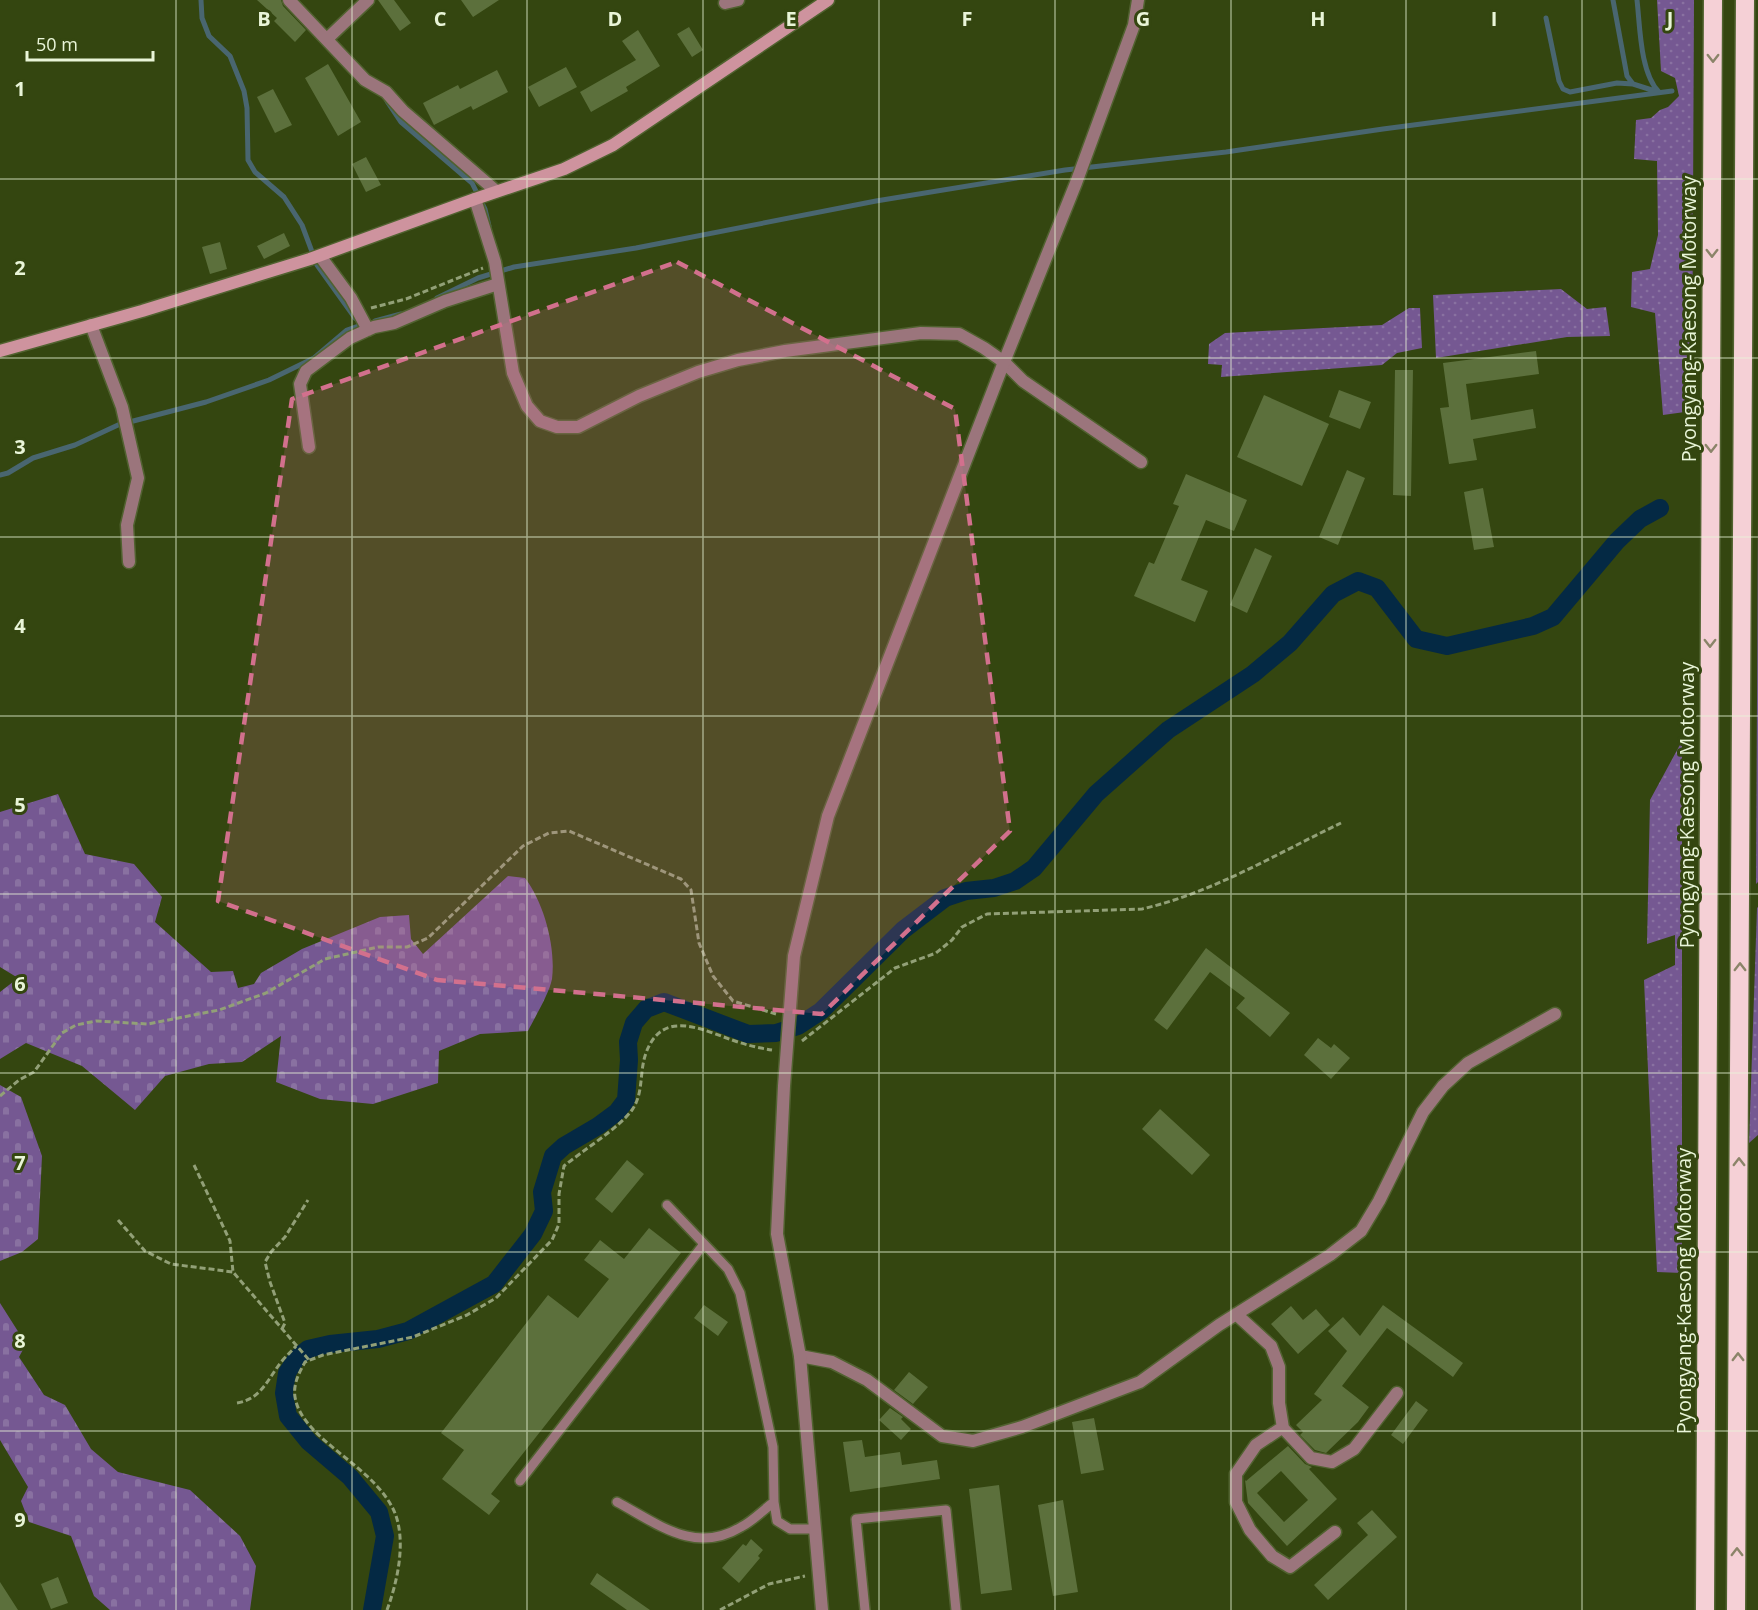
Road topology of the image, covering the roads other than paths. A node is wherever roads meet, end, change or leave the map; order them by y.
1 (289, 0) edge
2 (368, 0) edge
3 (828, 0) edge
4 (1138, 0) edge
5 (1713, 0) edge
6 (1744, 0) edge
7 (327, 39) junction
8 (496, 191) junction
9 (478, 198) junction
10 (316, 257) junction
11 (498, 284) junction
12 (91, 325) junction
13 (368, 330) junction
14 (0, 351) edge
15 (1004, 362) junction
16 (309, 447) dead end
17 (1140, 462) dead end
18 (129, 562) dead end
19 (1555, 1014) dead end
20 (667, 1205) dead end
21 (704, 1244) junction
22 (1236, 1314) junction
23 (800, 1356) junction
24 (1397, 1393) dead end
25 (1283, 1427) junction
26 (520, 1481) dead end
27 (617, 1502) dead end
28 (774, 1502) junction
29 (815, 1529) junction
30 (1335, 1532) dead end
31 (822, 1610) edge
32 (865, 1610) edge
33 (956, 1610) edge
34 (1705, 1610) edge
35 (1736, 1610) edge

1 - 7 street
2 - 7 street
3 - 8 main road
4 - 15 street
5 -> 34 highway, Pyongyang-Kaesong Motorway
35 -> 6 highway
7 - 8 street
8 - 9 main road
9 - 10 main road
9 - 11 street
10 - 12 main road
10 - 13 street
11 - 13 street
11 - 15 street
12 - 14 main road
12 - 18 street
13 - 16 street
15 - 17 street
15 - 23 street
19 - 22 street
20 - 21 lane
21 - 26 lane
21 - 28 lane
22 - 23 street
22 - 25 street
23 - 29 street
24 - 25 street
25 - 30 street
27 - 28 lane
28 - 29 lane
29 - 31 street
32 - 33 lane

